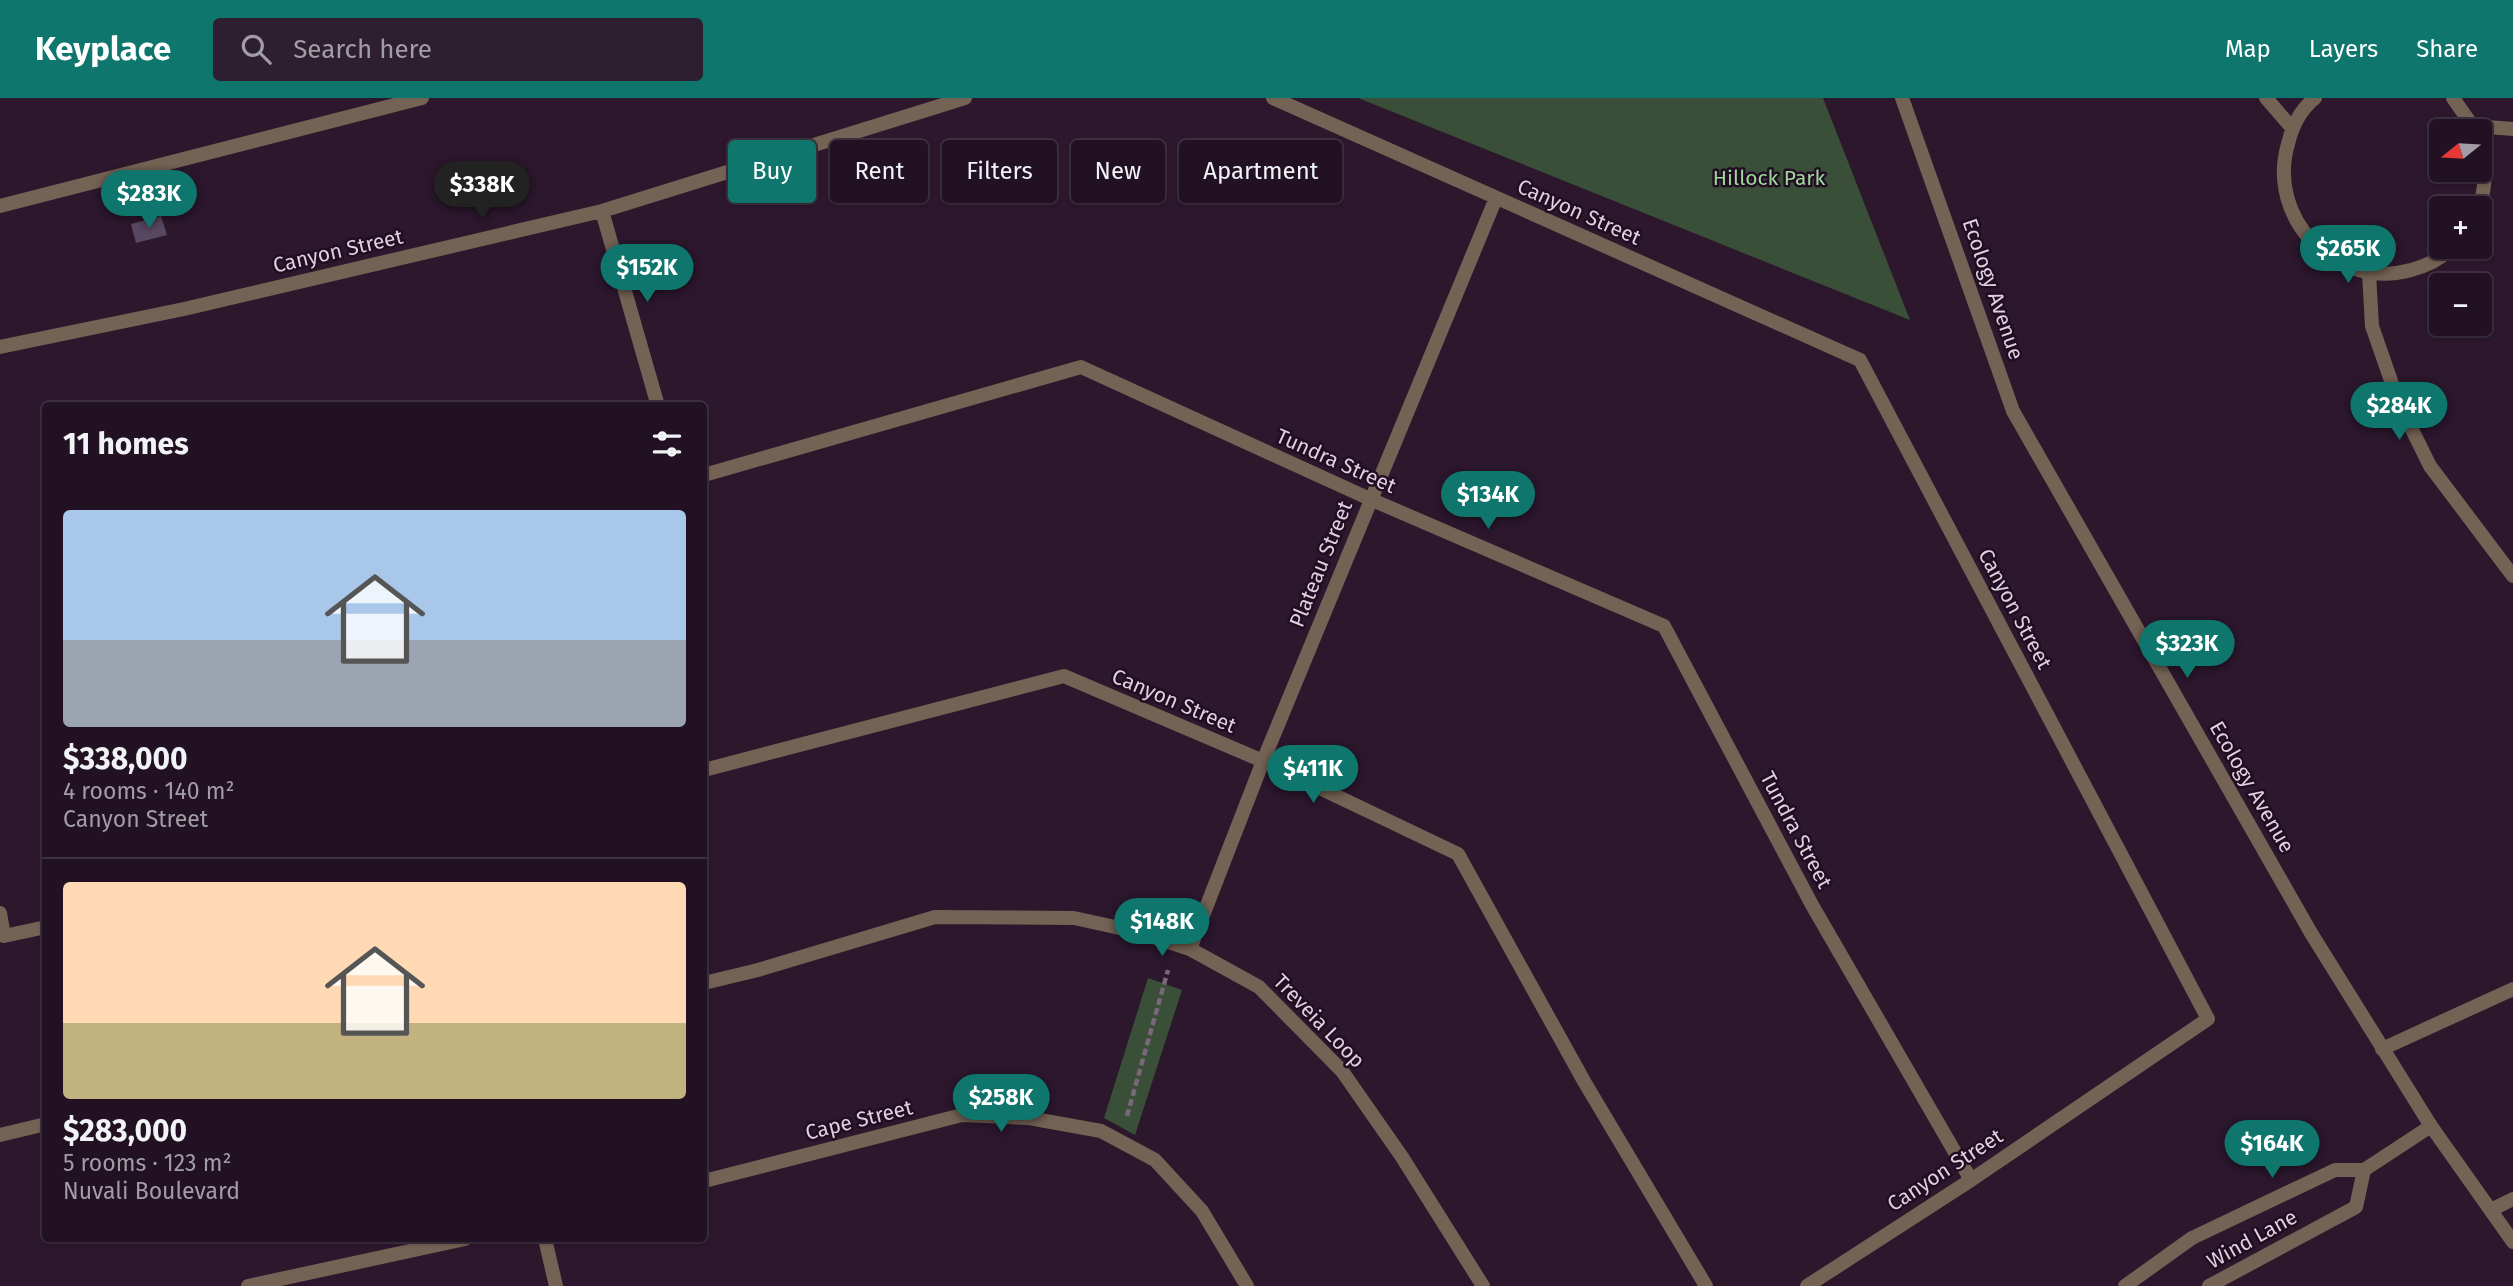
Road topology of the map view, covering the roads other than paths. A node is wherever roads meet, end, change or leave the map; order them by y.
1 (422, 98) edge
2 (965, 98) edge
3 (1273, 98) edge
4 (1902, 98) edge
5 (2266, 98) edge
6 (2315, 98) edge
7 (2453, 98) edge
8 (2468, 119) edge
9 (2292, 128) junction
10 (2492, 128) edge
11 (2513, 129) edge
12 (1496, 198) junction
13 (0, 206) edge
14 (601, 211) junction
15 (2435, 259) edge
16 (2369, 273) junction
17 (0, 347) edge
18 (657, 402) edge
19 (707, 474) edge
20 (1370, 499) junction
21 (2512, 573) edge
22 (1263, 761) junction
23 (707, 769) edge
24 (0, 914) edge
25 (42, 928) edge
26 (1183, 946) junction
27 (707, 982) edge
28 (2513, 989) edge
29 (2382, 1049) junction
30 (42, 1125) edge
31 (2431, 1126) junction
32 (0, 1135) edge
33 (2364, 1170) junction
34 (707, 1180) edge
35 (1971, 1180) junction
36 (2513, 1199) edge
37 (2491, 1210) junction
38 (451, 1242) edge
39 (546, 1242) edge
40 (2513, 1242) edge
41 (248, 1286) edge
42 (556, 1286) edge
43 (1247, 1286) edge
44 (1483, 1286) edge
45 (1706, 1286) edge
46 (1807, 1286) edge
47 (2125, 1286) edge
48 (2209, 1286) edge

1 - 13 street
2 - 14 street, Canyon Street
3 - 12 street, Canyon Street
4 - 29 street, Ecology Avenue
5 - 9 street
6 - 9 street
7 - 8 street
9 - 16 street
10 - 11 street
12 - 20 street, Plateau Street
12 - 35 street, Canyon Street
14 - 17 street, Canyon Street
14 - 18 street
15 - 16 street
16 - 21 street
19 - 20 street, Tundra Street
20 - 22 street, Plateau Street
20 - 35 street, Tundra Street
22 - 23 street, Canyon Street
22 - 26 street, Plateau Street
22 - 45 street, Canyon Street
24 - 25 street
26 - 27 street, Treveia Loop
26 - 44 street, Treveia Loop
28 - 29 street
29 - 31 street, Ecology Avenue
30 - 32 street
31 - 33 street, Wind Lane
31 - 37 street, Ecology Avenue
33 - 47 street, Wind Lane
33 - 48 street, Wind Lane
34 - 43 street, Cape Street
35 - 46 street, Canyon Street
36 - 37 street
37 - 40 street, Ecology Avenue
38 - 41 street
39 - 42 street

